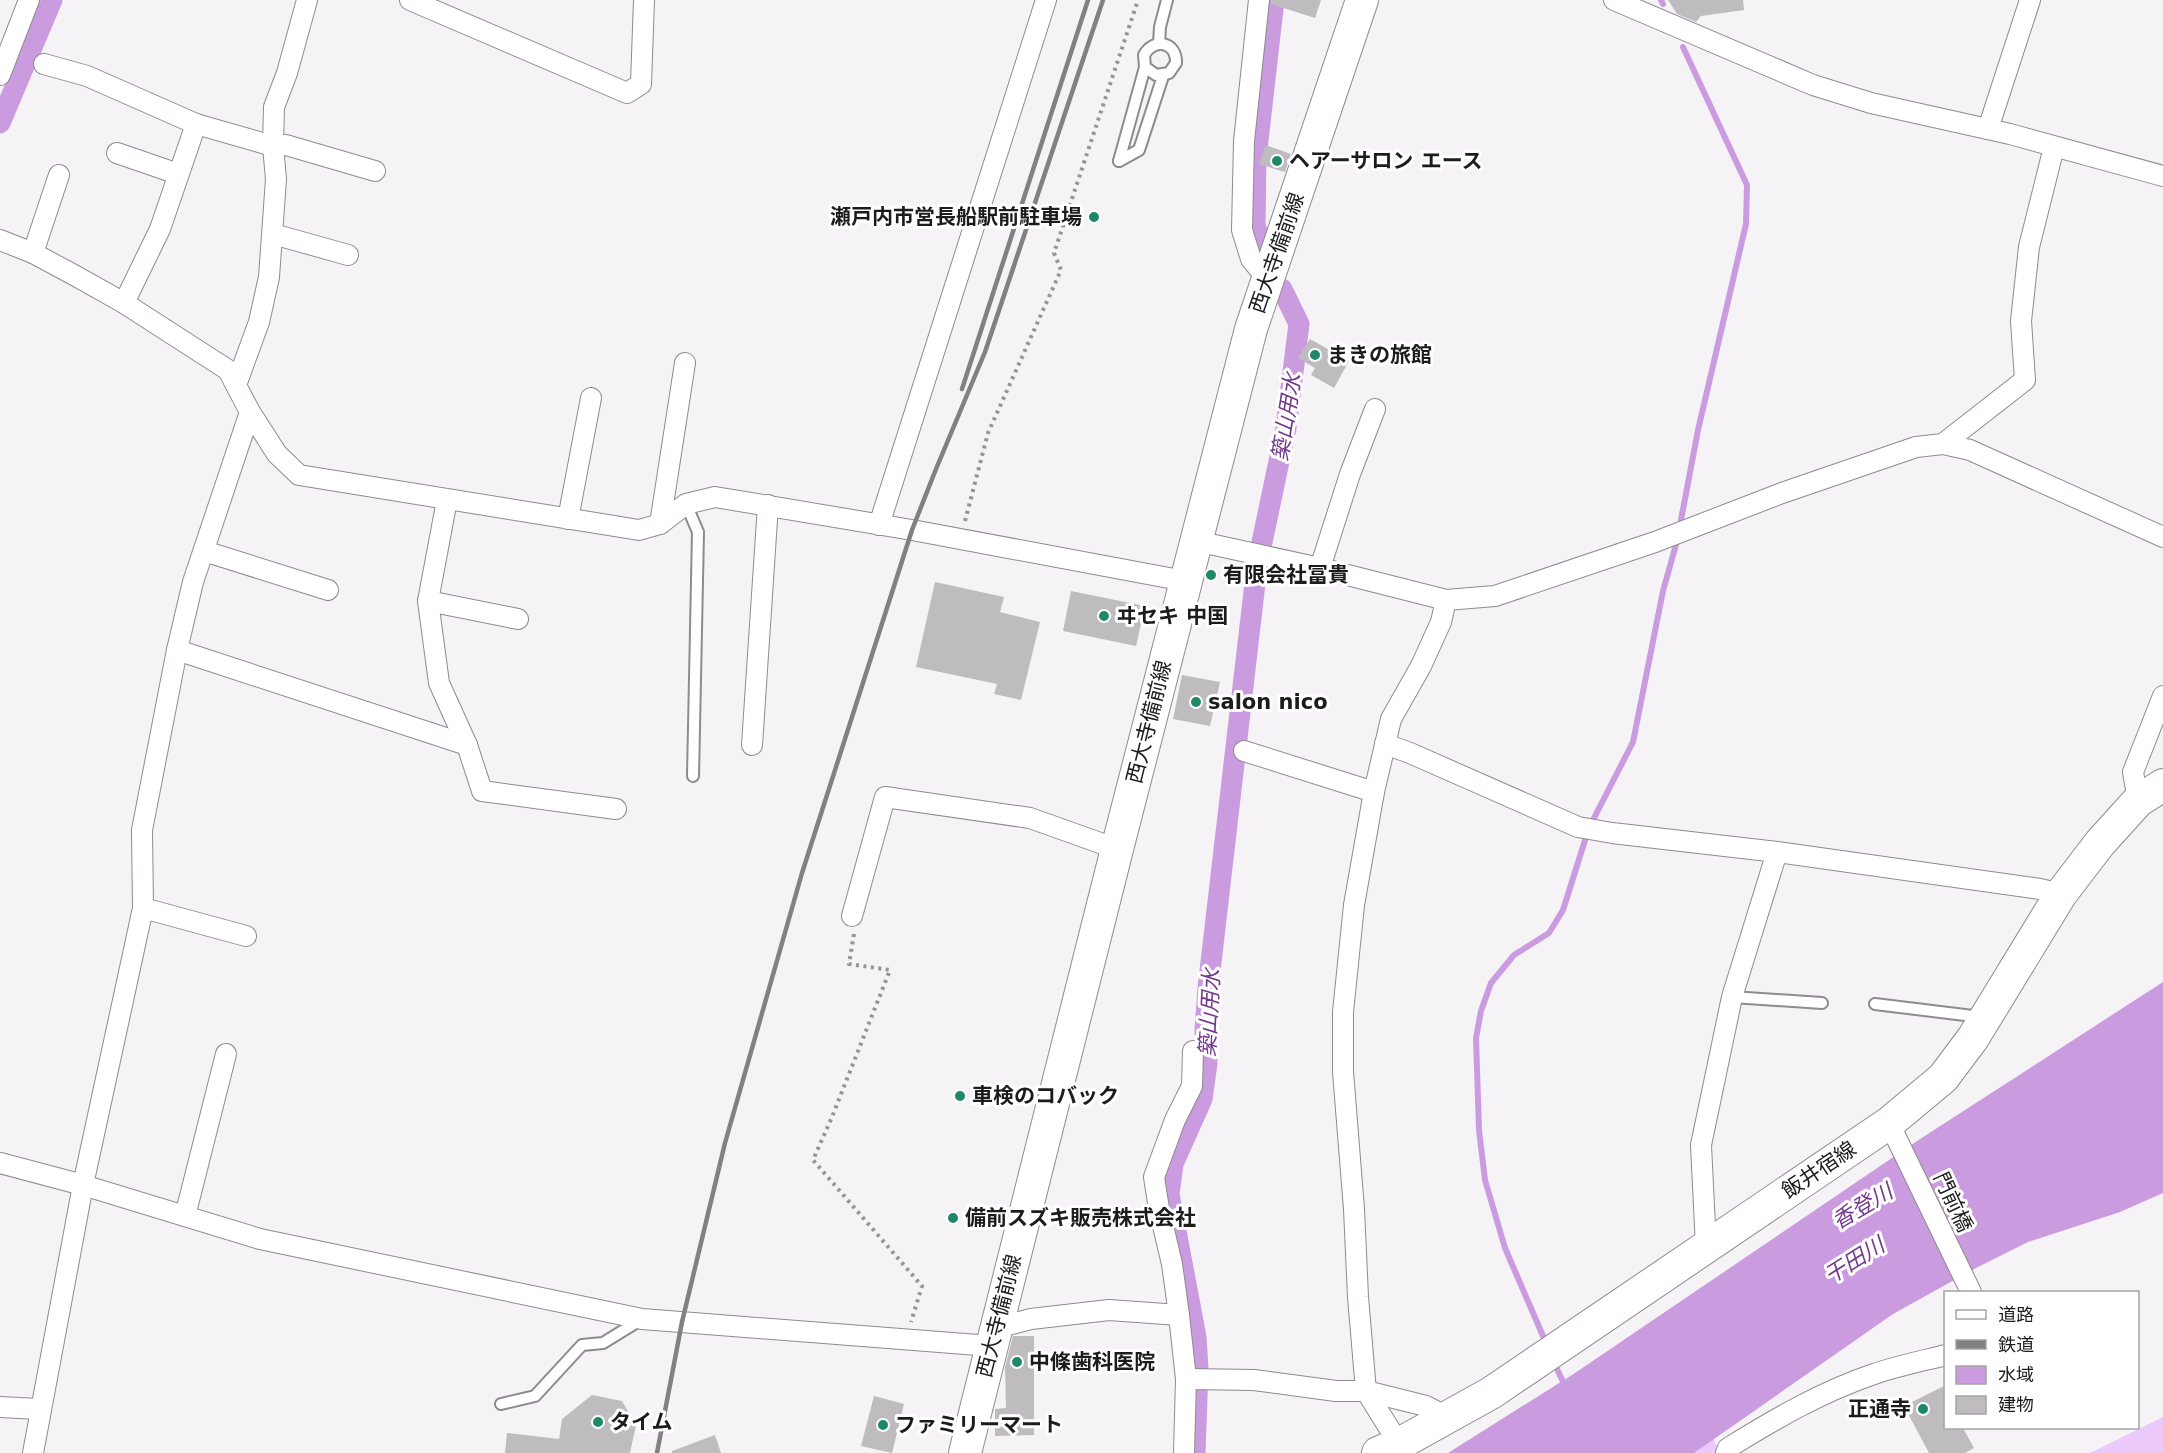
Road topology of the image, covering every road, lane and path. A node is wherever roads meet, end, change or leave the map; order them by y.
1 (29, 0) edge
2 (307, 0) edge
3 (410, 0) edge
4 (644, 0) edge
5 (1046, 0) edge
6 (1138, 0) edge
7 (1167, 0) edge
8 (1259, 0) edge
9 (1362, 0) edge
10 (1614, 0) edge
11 (2030, 0) edge
12 (1159, 43) junction
13 (44, 64) dead end
14 (1145, 67) junction
15 (0, 75) edge
16 (1162, 76) junction
17 (196, 124) junction
18 (1988, 129) junction
19 (273, 146) junction
20 (2054, 147) junction
21 (117, 153) dead end
22 (375, 171) dead end
23 (178, 174) junction
24 (59, 175) dead end
25 (2163, 176) edge
26 (273, 234) junction
27 (0, 240) edge
28 (33, 254) junction
29 (348, 255) dead end
30 (1268, 280) junction
31 (124, 303) junction
32 (685, 363) dead end
33 (236, 385) junction
34 (591, 398) dead end
35 (1375, 409) dead end
36 (250, 412) junction
37 (1943, 444) junction
38 (447, 500) junction
39 (686, 504) junction
40 (768, 506) junction
41 (568, 519) junction
42 (660, 524) junction
43 (879, 525) junction
44 (2163, 537) edge
45 (960, 539) junction
46 (1196, 542) junction
47 (204, 551) junction
48 (1320, 568) junction
49 (1185, 581) junction
50 (328, 590) dead end
51 (1446, 600) junction
52 (428, 601) junction
53 (518, 619) dead end
54 (177, 650) junction
55 (2163, 696) edge
56 (1385, 744) junction
57 (467, 745) junction
58 (752, 745) dead end
59 (1244, 751) dead end
60 (693, 776) dead end
61 (1374, 792) junction
62 (2151, 793) edge
63 (616, 809) dead end
64 (1117, 849) junction
65 (1777, 852) junction
66 (2061, 894) junction
67 (143, 908) junction
68 (852, 916) joint
69 (246, 936) dead end
70 (1732, 997) junction
71 (1822, 1003) dead end
72 (1875, 1004) dead end
73 (1986, 1017) junction
74 (1193, 1051) dead end
75 (226, 1054) dead end
76 (1894, 1133) junction
77 (0, 1163) edge
78 (83, 1185) junction
79 (185, 1216) junction
80 (1706, 1247) junction
81 (1967, 1287) edge
82 (1179, 1315) junction
83 (642, 1319) junction
84 (993, 1337) junction
85 (905, 1340) junction
86 (1944, 1356) edge
87 (1195, 1379) junction
88 (1366, 1391) junction
89 (501, 1404) dead end
90 (0, 1407) edge
91 (39, 1409) junction
92 (1447, 1418) junction
93 (1388, 1448) edge
94 (33, 1453) edge
95 (965, 1453) edge
96 (1184, 1453) edge
97 (1726, 1453) edge

1 - 15 street
2 - 19 street
3 - 4 street
5 - 43 street
6 - 45 path
7 - 12 lane
8 - 30 street
9 - 30 main road, 西大寺備前線
10 - 18 street
11 - 18 street
12 - 14 lane
12 - 16 lane
13 - 17 street
14 - 16 lane
14 - 16 lane
17 - 19 street
17 - 23 street
18 - 20 street
19 - 22 street
19 - 26 street
20 - 25 street
20 - 37 street
21 - 23 street
23 - 31 street
24 - 28 street
26 - 29 street
26 - 33 street
27 - 28 street
28 - 31 street
30 - 46 main road, 西大寺備前線
31 - 33 street
32 - 42 street
33 - 36 street
34 - 41 street
35 - 48 street
36 - 38 street
36 - 47 street
37 - 44 street
37 - 51 street
38 - 41 street
38 - 52 street
39 - 40 street
39 - 42 street
39 - 60 lane
40 - 43 street
40 - 58 street
41 - 42 street
43 - 45 street
45 - 49 street
46 - 48 street
46 - 49 main road, 西大寺備前線
47 - 50 street
47 - 54 street
48 - 51 street
49 - 64 main road, 西大寺備前線
51 - 56 street
52 - 53 street
52 - 57 street
54 - 57 street
54 - 67 street
55 - 62 street
56 - 61 street
56 - 65 street
57 - 63 street
59 - 61 street
61 - 88 street
62 - 66 main road, 飯井宿線
64 - 68 street
64 - 84 main road, 西大寺備前線
65 - 66 street
65 - 70 street
66 - 73 main road, 飯井宿線
67 - 69 street
67 - 78 street
68 - 85 path
70 - 71 lane
70 - 80 street
72 - 73 lane
73 - 76 main road, 飯井宿線
74 - 82 street
75 - 79 street
76 - 80 main road, 飯井宿線
76 - 81 street, 門前橋
77 - 78 street
78 - 79 street
78 - 91 street
79 - 83 street
80 - 92 main road, 飯井宿線
82 - 84 street
82 - 87 street
83 - 85 street
83 - 89 lane
84 - 85 street
84 - 95 main road, 西大寺備前線
86 - 97 street
87 - 88 street
87 - 96 street
88 - 92 street
88 - 93 street
90 - 91 street
91 - 94 street
92 - 93 main road, 飯井宿線

